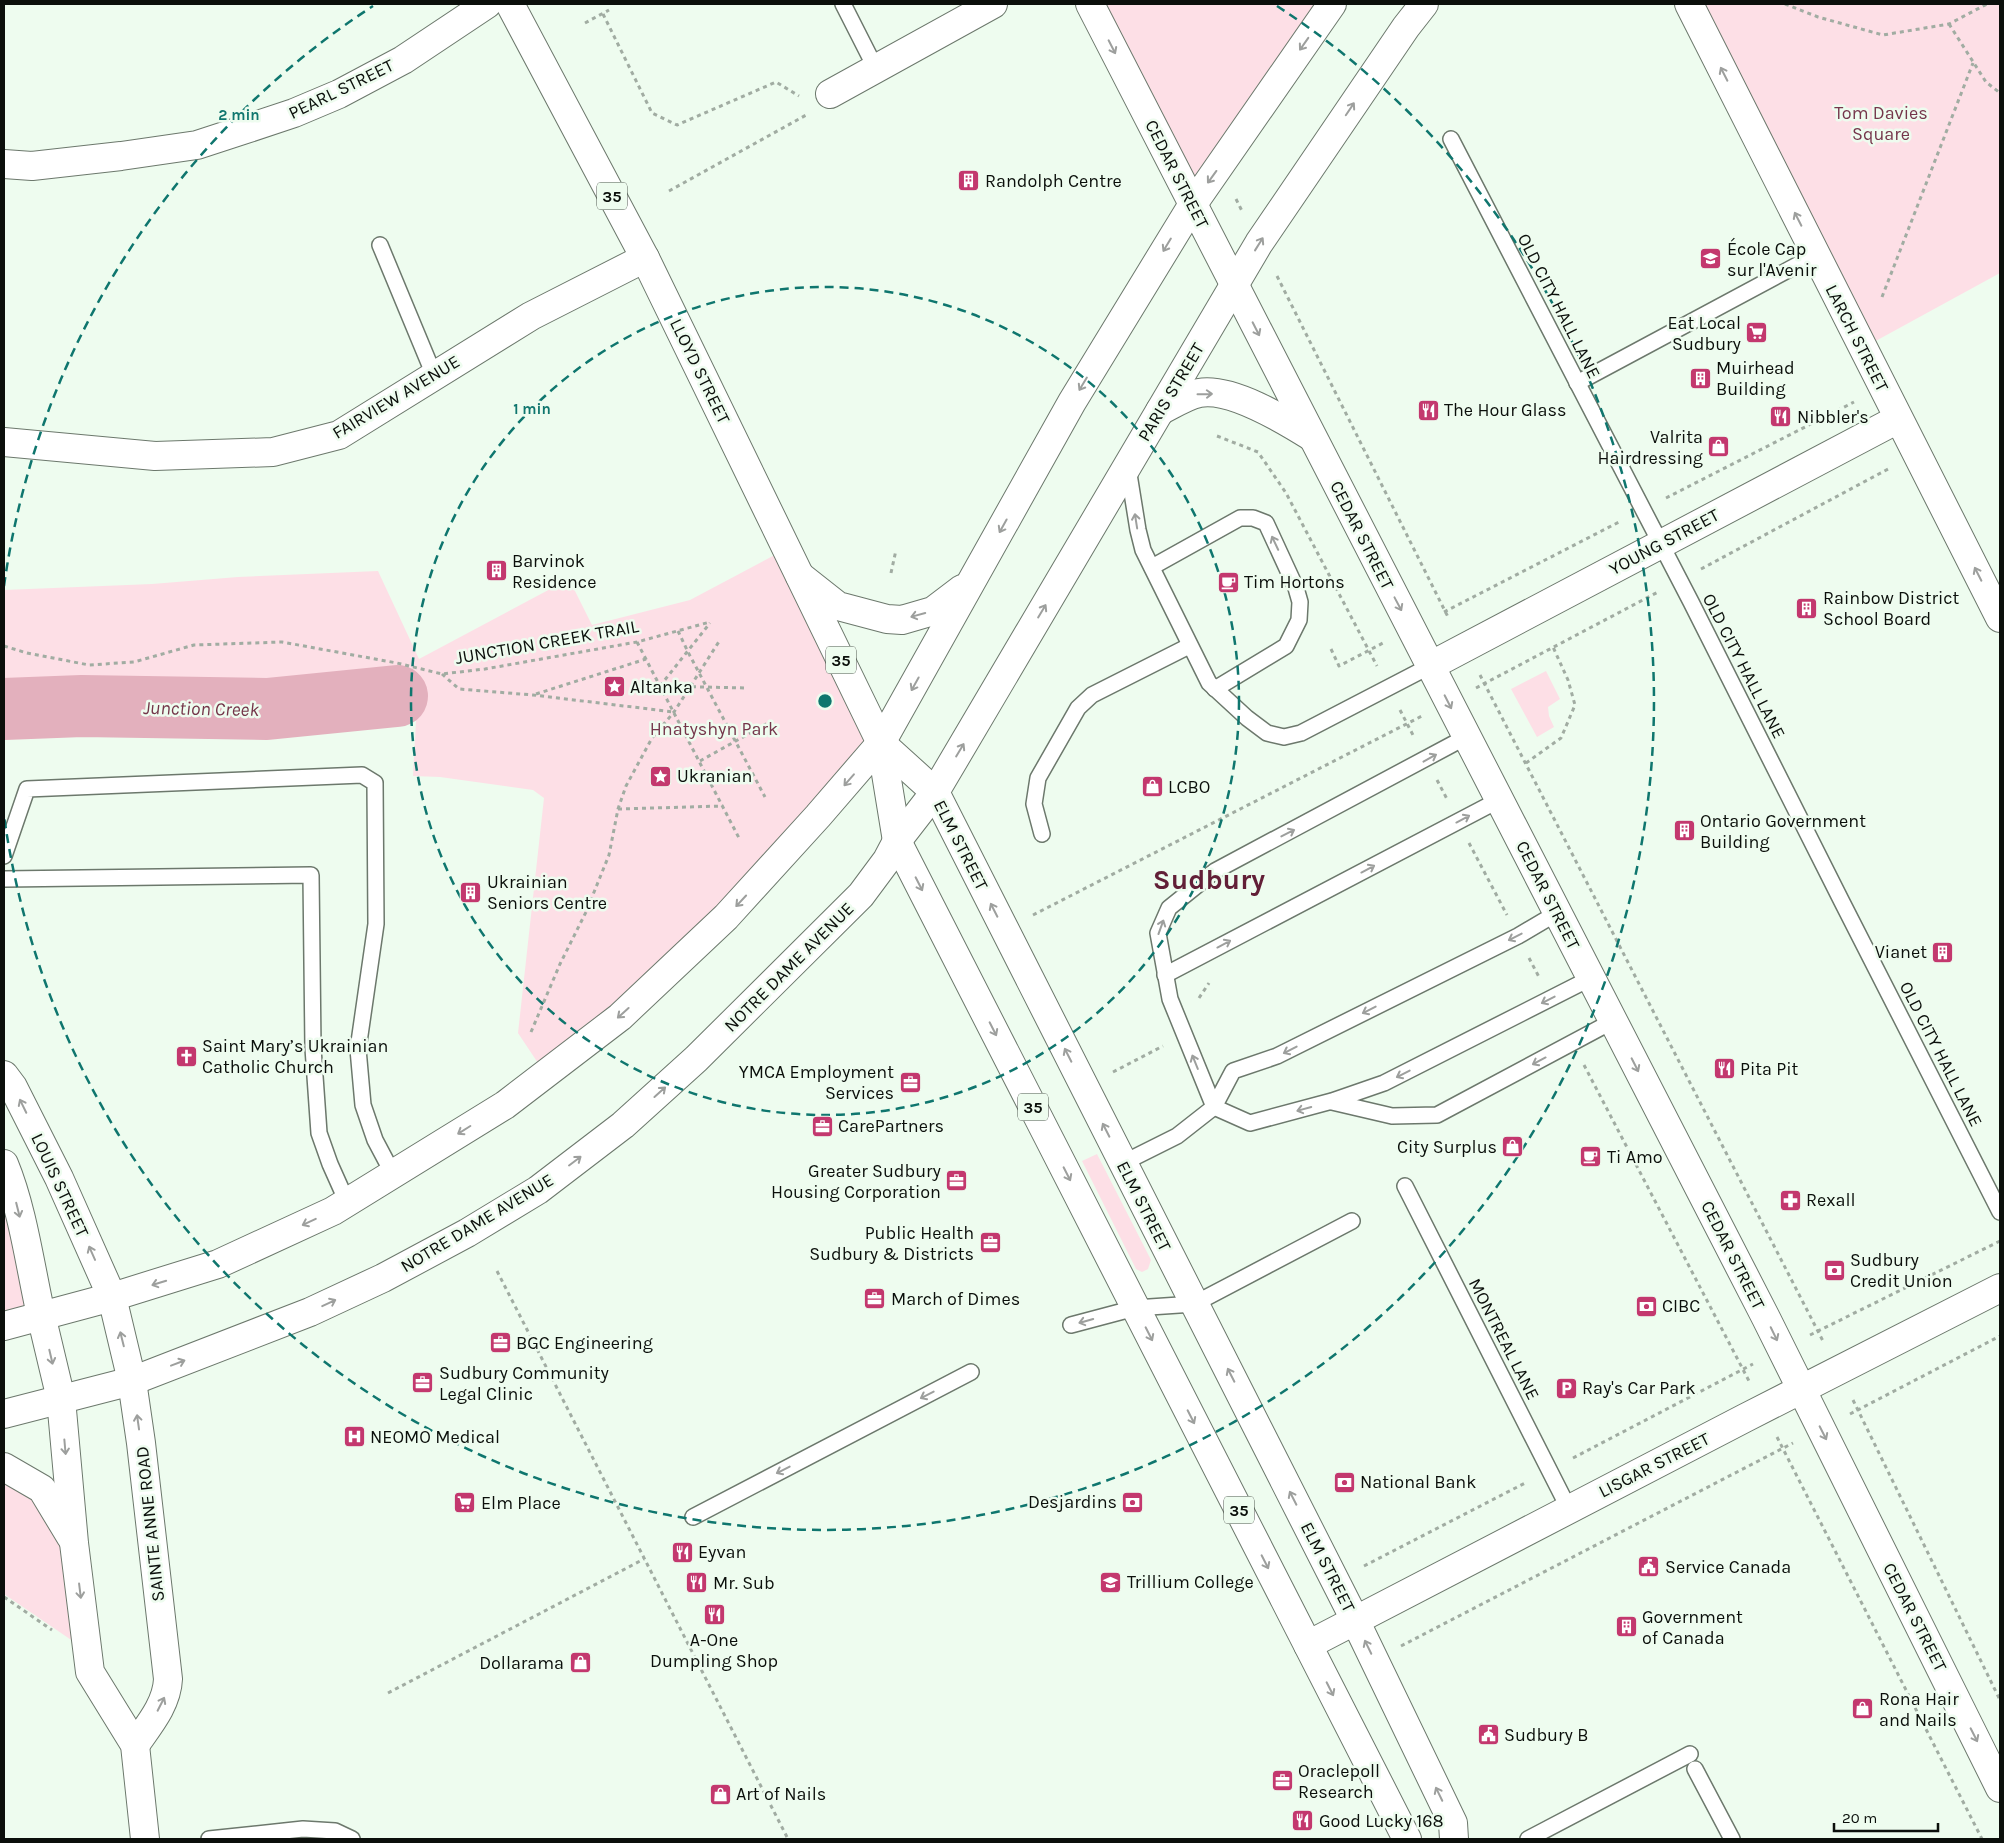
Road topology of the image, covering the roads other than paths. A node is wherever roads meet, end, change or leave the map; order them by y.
1 (487, 4) edge
2 (510, 4) edge
3 (843, 4) edge
4 (993, 4) edge
5 (1090, 4) edge
6 (1332, 4) edge
7 (1424, 4) edge
8 (1689, 4) edge
9 (876, 69) junction
10 (824, 101) road end
11 (1451, 139) dead end
12 (4, 164) edge
13 (1192, 204) junction
14 (380, 245) dead end
15 (1816, 255) junction
16 (645, 258) junction
17 (1234, 286) junction
18 (434, 375) junction
19 (1578, 383) junction
20 (1160, 411) junction
21 (1898, 419) junction
22 (1312, 437) junction
23 (4, 442) edge
24 (1128, 466) junction
25 (1660, 544) junction
26 (1152, 567) junction
27 (800, 576) junction
28 (973, 580) junction
29 (2000, 618) edge
30 (1189, 646) junction
31 (1430, 666) junction
32 (1215, 689) junction
33 (1466, 737) junction
34 (881, 743) junction
35 (935, 792) junction
36 (1499, 800) junction
37 (1042, 834) dead end
38 (897, 841) junction
39 (4, 856) edge
40 (4, 879) edge
41 (1557, 913) junction
42 (1165, 974) junction
43 (1591, 978) junction
44 (1613, 1021) junction
45 (4, 1075) edge
46 (1332, 1102) junction
47 (1214, 1107) junction
48 (1123, 1163) junction
49 (4, 1164) edge
50 (393, 1174) junction
51 (1405, 1186) dead end
52 (347, 1202) junction
53 (2000, 1212) edge
54 (1352, 1221) dead end
55 (2000, 1288) edge
56 (112, 1297) junction
57 (1194, 1304) junction
58 (1135, 1308) junction
59 (41, 1315) junction
60 (1071, 1325) dead end
61 (4, 1326) edge
62 (970, 1372) dead end
63 (132, 1381) junction
64 (1800, 1389) junction
65 (61, 1399) junction
66 (4, 1414) edge
67 (4, 1467) edge
68 (1569, 1509) junction
69 (693, 1517) dead end
70 (74, 1543) junction
71 (1355, 1620) junction
72 (1308, 1645) junction
73 (135, 1745) junction
74 (1690, 1754) dead end
75 (1695, 1769) dead end
76 (1997, 1773) edge
77 (145, 1839) edge
78 (209, 1839) edge
79 (352, 1839) edge
80 (1407, 1839) edge
81 (1454, 1839) edge
82 (1528, 1839) edge
83 (1732, 1839) edge

1 - 12 main road, PEARL STREET
2 - 16 main road, LLOYD STREET / 35
3 - 9 lane
4 - 9 main road
5 -> 13 main road, CEDAR STREET
6 -> 13 main road
17 -> 7 main road, PARIS STREET
15 -> 8 main road, LARCH STREET
9 - 10 main road
11 - 19 lane, OLD CITY HALL LANE
13 - 17 main road, CEDAR STREET
13 -> 28 main road
14 - 18 lane
15 - 19 lane
15 - 21 main road, LARCH STREET
16 - 18 main road, FAIRVIEW AVENUE
16 - 27 main road, LLOYD STREET / 35
17 - 20 main road, PARIS STREET
17 -> 22 main road, CEDAR STREET
18 - 23 main road, FAIRVIEW AVENUE
19 - 25 lane, OLD CITY HALL LANE
20 -> 22 main road
20 - 24 main road, PARIS STREET
21 - 25 main road, YOUNG STREET
29 -> 21 main road, LARCH STREET
22 -> 31 main road, CEDAR STREET
26 -> 24 lane
35 -> 24 main road, PARIS STREET
25 - 31 main road, YOUNG STREET
25 - 53 lane, OLD CITY HALL LANE
26 - 30 lane
32 -> 26 lane
28 -> 27 main road
27 - 34 main road, LLOYD STREET / 35
28 -> 34 main road
30 - 32 lane
30 - 37 lane
31 - 32 lane
31 -> 33 main road, CEDAR STREET
33 - 36 main road, CEDAR STREET
42 -> 33 lane
34 - 35 main road, ELM STREET / 35
34 - 38 main road, 35
34 -> 50 main road
35 - 38 main road, NOTRE DAME AVENUE
48 -> 35 main road, ELM STREET / 35
36 - 41 main road, CEDAR STREET
42 -> 36 lane
38 -> 58 main road, 35
63 -> 38 main road, NOTRE DAME AVENUE
39 - 50 lane
40 - 52 lane
41 - 43 main road, CEDAR STREET
41 -> 47 lane
47 -> 42 lane
43 - 44 main road, CEDAR STREET
43 -> 46 lane
44 -> 46 lane
44 -> 64 main road, CEDAR STREET
56 -> 45 main road, LOUIS STREET
46 -> 47 lane
47 - 48 lane
48 - 57 main road, ELM STREET / 35
49 -> 59 main road
50 - 52 main road
51 - 68 lane, MONTREAL LANE
52 -> 56 main road
54 - 57 lane
55 - 64 main road, LISGAR STREET
56 - 59 main road
63 -> 56 main road, SAINTE ANNE ROAD
57 - 58 lane
71 -> 57 main road, ELM STREET / 35
58 -> 60 lane
58 -> 72 main road, 35
59 - 61 main road
59 -> 65 main road
62 -> 69 lane
63 - 65 main road, NOTRE DAME AVENUE
73 -> 63 main road, SAINTE ANNE ROAD
64 - 68 main road, LISGAR STREET
64 -> 76 main road, CEDAR STREET
65 - 66 main road, NOTRE DAME AVENUE
65 -> 70 main road
67 - 70 main road
68 - 71 main road, LISGAR STREET
70 -> 73 main road
71 - 72 main road, LISGAR STREET
81 -> 71 main road, ELM STREET / 35
72 -> 80 main road, 35
73 - 77 main road
74 - 82 lane
75 - 83 lane
78 - 79 lane

